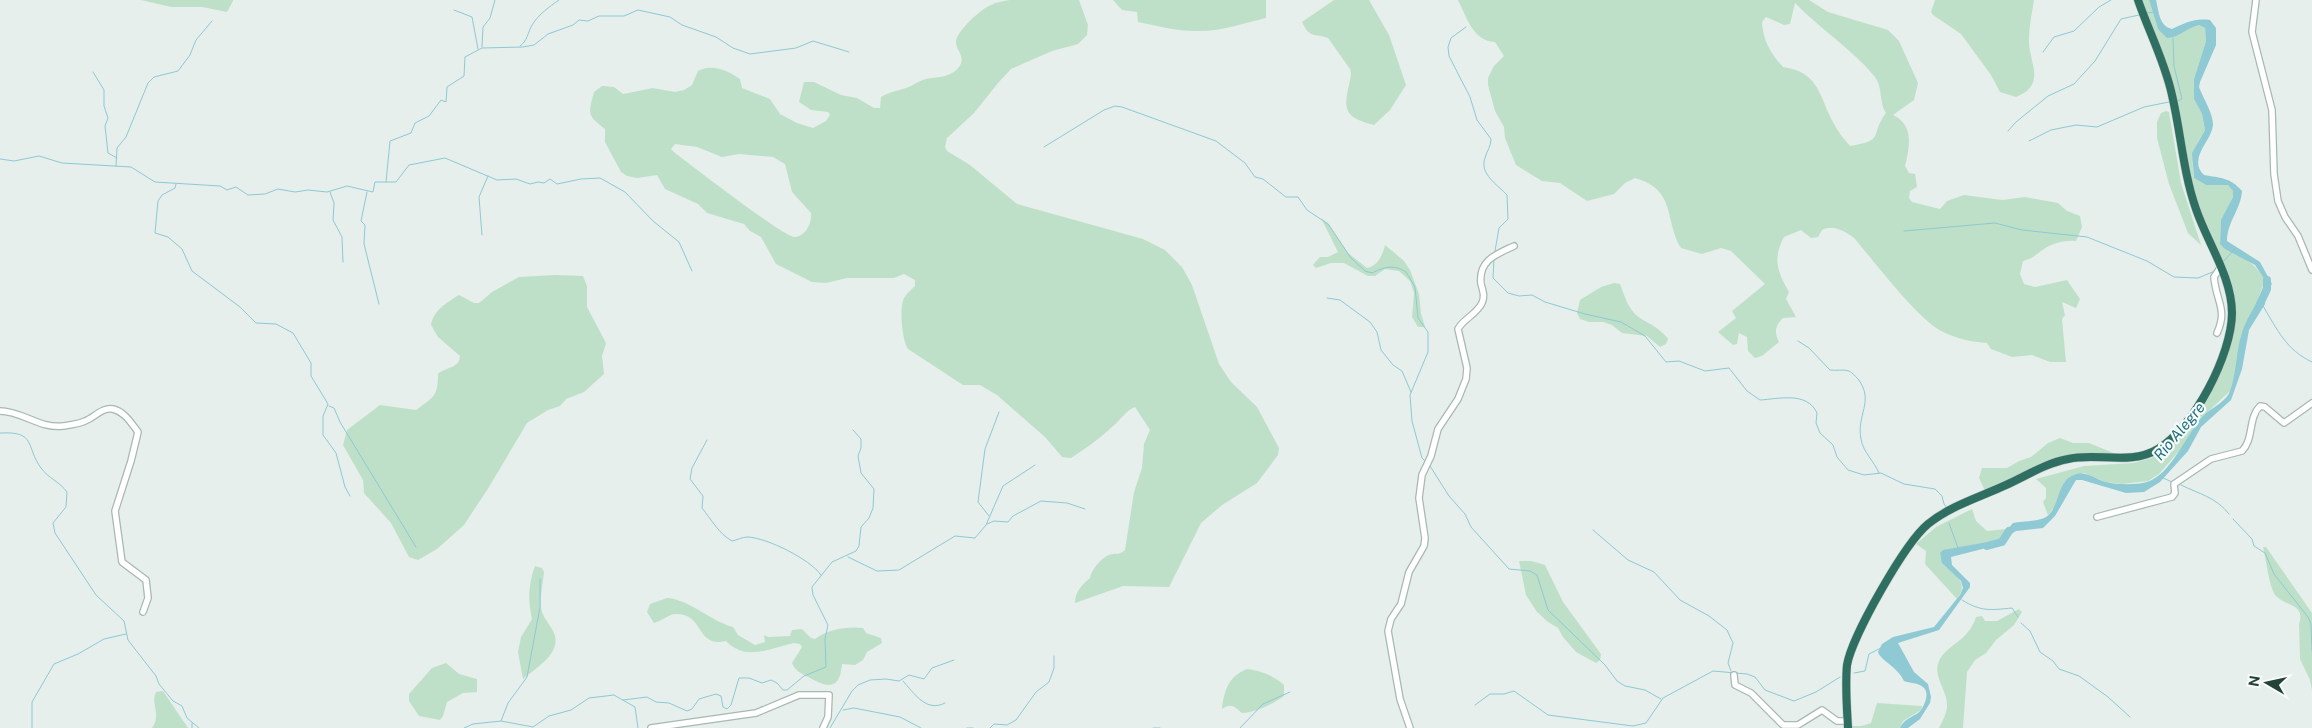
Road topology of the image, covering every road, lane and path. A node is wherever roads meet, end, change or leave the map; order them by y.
1 (2138, 0) edge
2 (2256, 0) edge
3 (1514, 246) dead end
4 (2220, 268) junction
5 (2312, 270) edge
6 (2217, 334) dead end
7 (2312, 403) edge
8 (0, 411) edge
9 (2096, 517) dead end
10 (143, 612) dead end
11 (1734, 675) dead end
12 (1848, 724) edge
13 (651, 728) edge
14 (823, 728) edge
15 (1410, 728) edge

1 - 4 highway
2 - 5 street
3 - 15 street
4 - 6 street
4 - 12 highway
7 - 9 street
8 - 10 street
11 - 12 street
13 - 14 street

